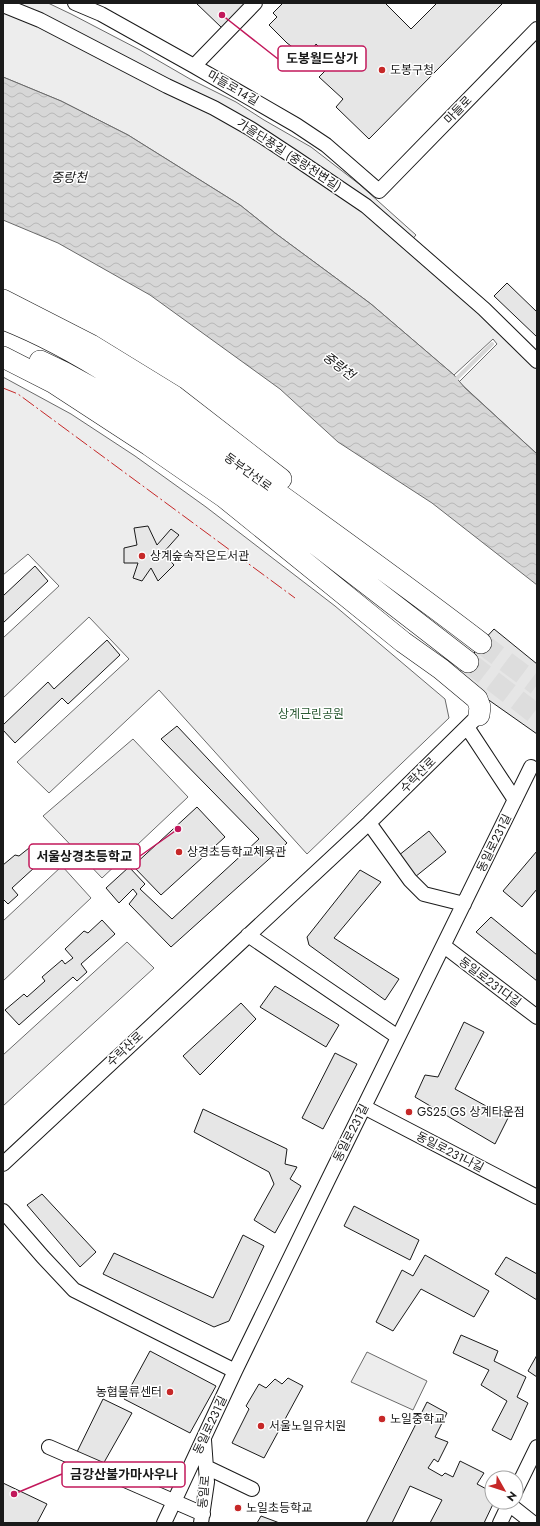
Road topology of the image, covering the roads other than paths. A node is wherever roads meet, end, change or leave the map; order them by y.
1 (75, 3) edge
2 (255, 3) edge
3 (3, 5) edge
4 (537, 29) edge
5 (194, 66) junction
6 (379, 191) joint
7 (3, 300) edge
8 (3, 319) edge
9 (3, 345) edge
10 (3, 357) edge
11 (537, 361) edge
12 (424, 599) junction
13 (481, 642) tunnel mouth
14 (468, 662) tunnel mouth
15 (473, 721) junction
16 (531, 767) dead end
17 (515, 800) junction
18 (369, 823) junction
19 (464, 904) junction
20 (248, 935) junction
21 (444, 946) junction
22 (537, 1017) edge
23 (398, 1037) junction
24 (364, 1107) junction
25 (3, 1164) edge
26 (537, 1196) edge
27 (3, 1211) edge
28 (235, 1371) junction
29 (204, 1437) junction
30 (49, 1447) dead end
31 (537, 1447) edge
32 (206, 1467) junction
33 (524, 1474) edge
34 (252, 1489) dead end
35 (174, 1502) junction
36 (506, 1510) edge
37 (518, 1510) edge
38 (202, 1519) edge
39 (164, 1523) edge
40 (500, 1523) edge
41 (533, 1523) edge

1 - 5 street, 마들로14길
2 - 5 street
3 - 11 street, 가을단풍길 (중랑천변길)
4 - 6 street, 마들로
5 - 6 street, 마들로14길
7 - 12 highway
8 - 12 highway, 동부간선로
9 - 14 highway, 동부간선로
10 - 15 highway
12 - 13 highway, 동부간선로
15 - 17 street
15 - 18 street, 수락산로
16 - 17 street, 동일로231길
17 - 19 street, 동일로231길
18 - 19 street
18 - 20 street, 수락산로
19 - 21 street, 동일로231길
20 - 23 street
20 - 25 street, 수락산로
21 - 22 street, 동일로231다길
21 - 23 street, 동일로231길
23 - 24 street, 동일로231길
24 - 26 street, 동일로231나길
24 - 28 street, 동일로231길
27 - 28 street
28 - 29 street, 동일로231길
29 - 32 street, 동일로
29 - 35 street, 동일로231길
30 - 35 street
31 - 33 street
32 - 34 street
32 - 38 street, 동일로
35 - 38 street
35 - 39 street, 동일로231길
36 - 40 street
37 - 41 street

